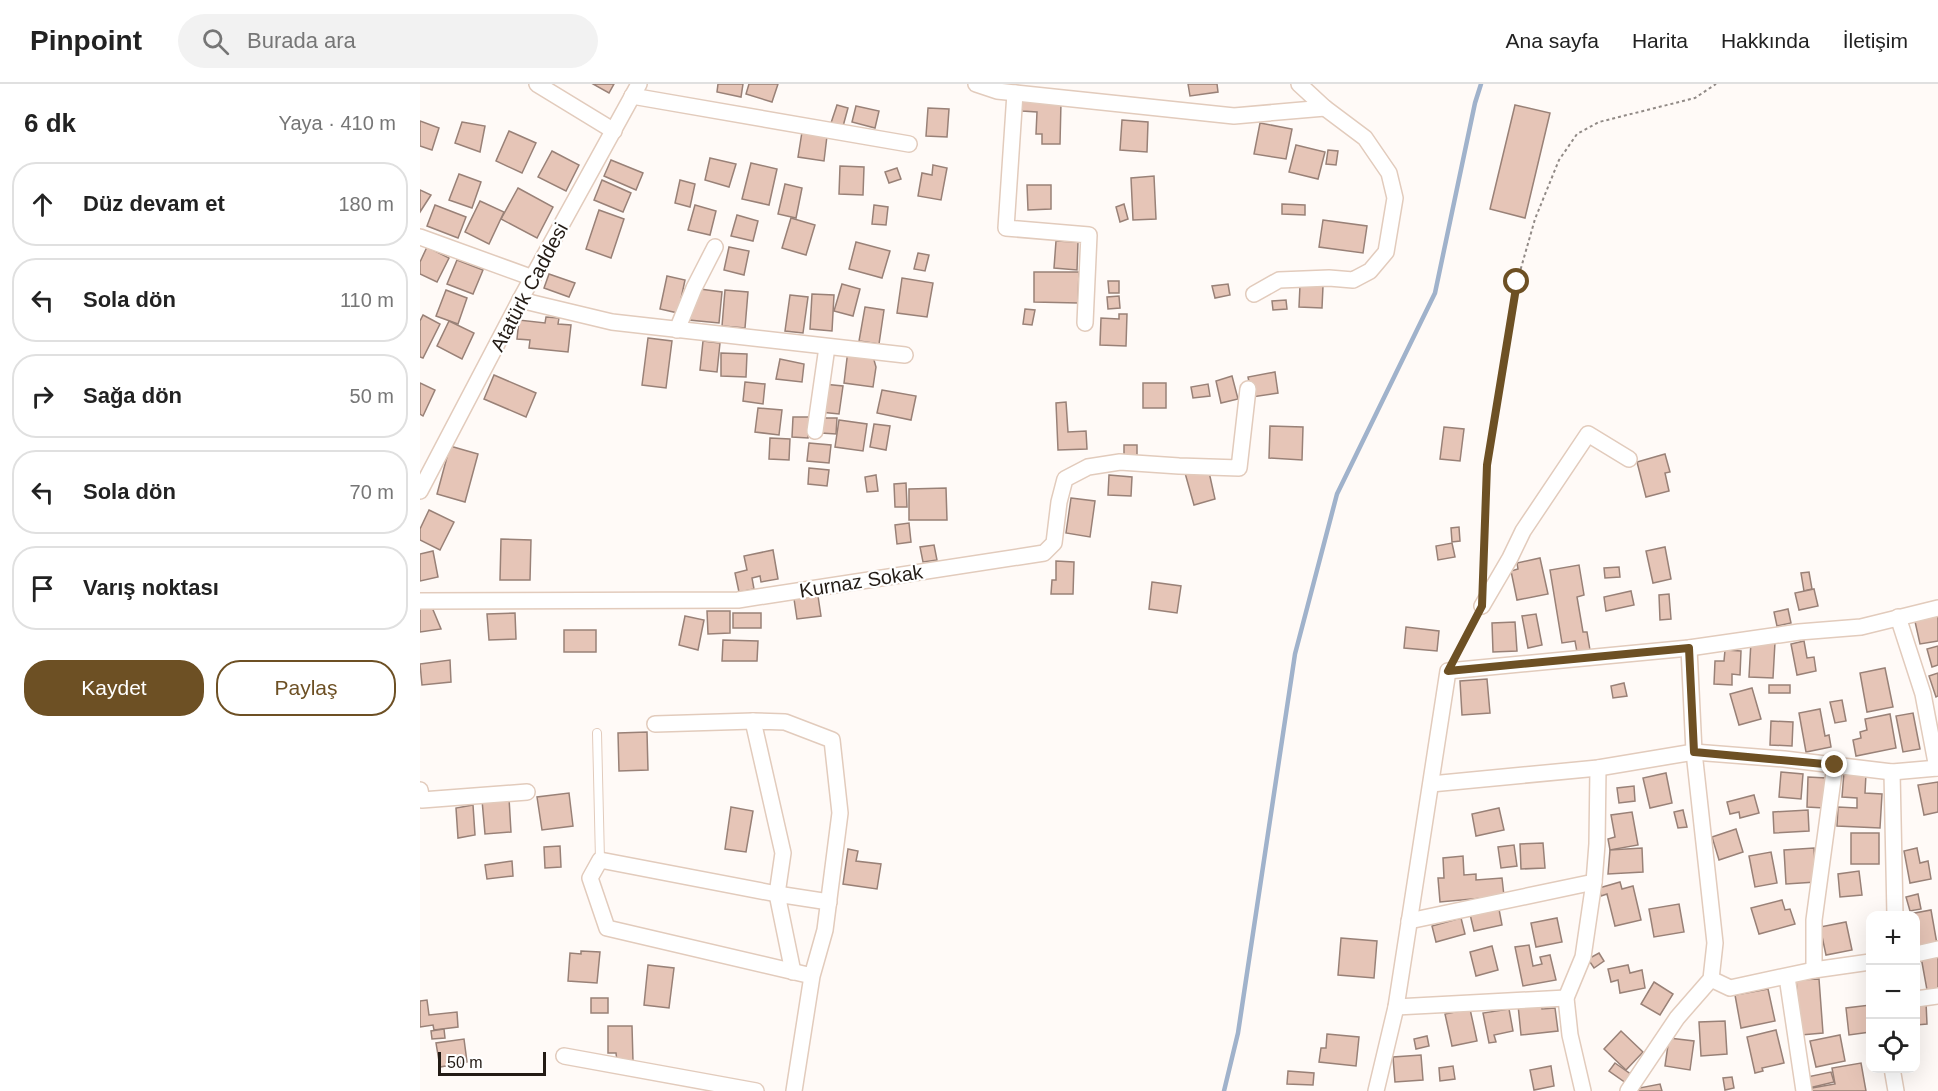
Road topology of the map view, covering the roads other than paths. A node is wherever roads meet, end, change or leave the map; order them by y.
1 (537, 84) edge
2 (976, 84) edge
3 (1299, 84) edge
4 (635, 90) edge
5 (1015, 93) junction
6 (1325, 108) junction
7 (614, 130) junction
8 (909, 144) dead end
9 (420, 237) edge
10 (715, 247) dead end
11 (533, 278) junction
12 (1254, 294) dead end
13 (520, 300) junction
14 (1085, 323) dead end
15 (677, 330) junction
16 (827, 347) junction
17 (905, 355) dead end
18 (1248, 388) dead end
19 (815, 431) dead end
20 (1629, 459) dead end
21 (420, 490) edge
22 (420, 601) edge
23 (1482, 606) road end
24 (1938, 608) edge
25 (1898, 617) junction
26 (1689, 648) junction
27 (753, 721) junction
28 (655, 723) dead end
29 (597, 732) dead end
30 (1694, 752) junction
31 (1835, 765) junction
32 (1598, 768) junction
33 (1938, 768) edge
34 (1892, 772) junction
35 (1431, 784) junction
36 (420, 790) edge
37 (527, 792) dead end
38 (600, 860) junction
39 (1594, 882) junction
40 (777, 894) junction
41 (829, 902) junction
42 (1894, 911) edge
43 (1409, 921) junction
44 (1938, 949) edge
45 (1920, 953) edge
46 (1866, 963) edge
47 (1814, 970) junction
48 (793, 972) junction
49 (812, 976) junction
50 (1787, 977) junction
51 (1711, 979) junction
52 (1938, 996) edge
53 (1566, 998) junction
54 (1920, 998) edge
55 (1396, 1006) junction
56 (564, 1056) dead end
57 (1893, 1073) edge
58 (756, 1091) edge
59 (794, 1091) edge
60 (1376, 1091) edge
61 (1583, 1091) edge
62 (1628, 1091) edge
63 (1804, 1091) edge
64 (1896, 1091) edge

1 - 7 street
2 - 5 street
3 - 6 street
4 - 7 street, Atatürk Caddesi
4 - 8 street
5 - 6 street
5 - 14 street
6 - 12 street
7 - 11 street, Atatürk Caddesi
9 - 11 street
10 - 15 street
11 - 13 street, Atatürk Caddesi
13 - 15 street
13 - 21 street, Atatürk Caddesi
15 - 16 street
16 - 17 street
16 - 19 street
18 - 22 street, Kurnaz Sokak
20 - 23 street
24 - 25 street
25 - 26 street
25 - 33 street
26 - 30 street
26 - 35 street
27 - 28 street
27 - 40 street
27 - 41 street
29 - 38 lane
30 - 31 street
30 - 32 street
30 - 51 street
31 - 34 street
31 - 47 street
32 - 35 street
32 - 39 street
33 - 34 street
34 - 42 street
35 - 43 street
36 - 37 street
38 - 40 street
38 - 48 street
39 - 43 street
39 - 53 street
40 - 41 street
40 - 48 street
41 - 49 street
43 - 55 street
44 - 45 street
46 - 47 street
47 - 50 street
48 - 49 street
49 - 59 street
50 - 51 street
50 - 63 street
51 - 62 street
52 - 54 street
53 - 55 street
53 - 61 street
55 - 60 street
56 - 58 street
57 - 64 street

